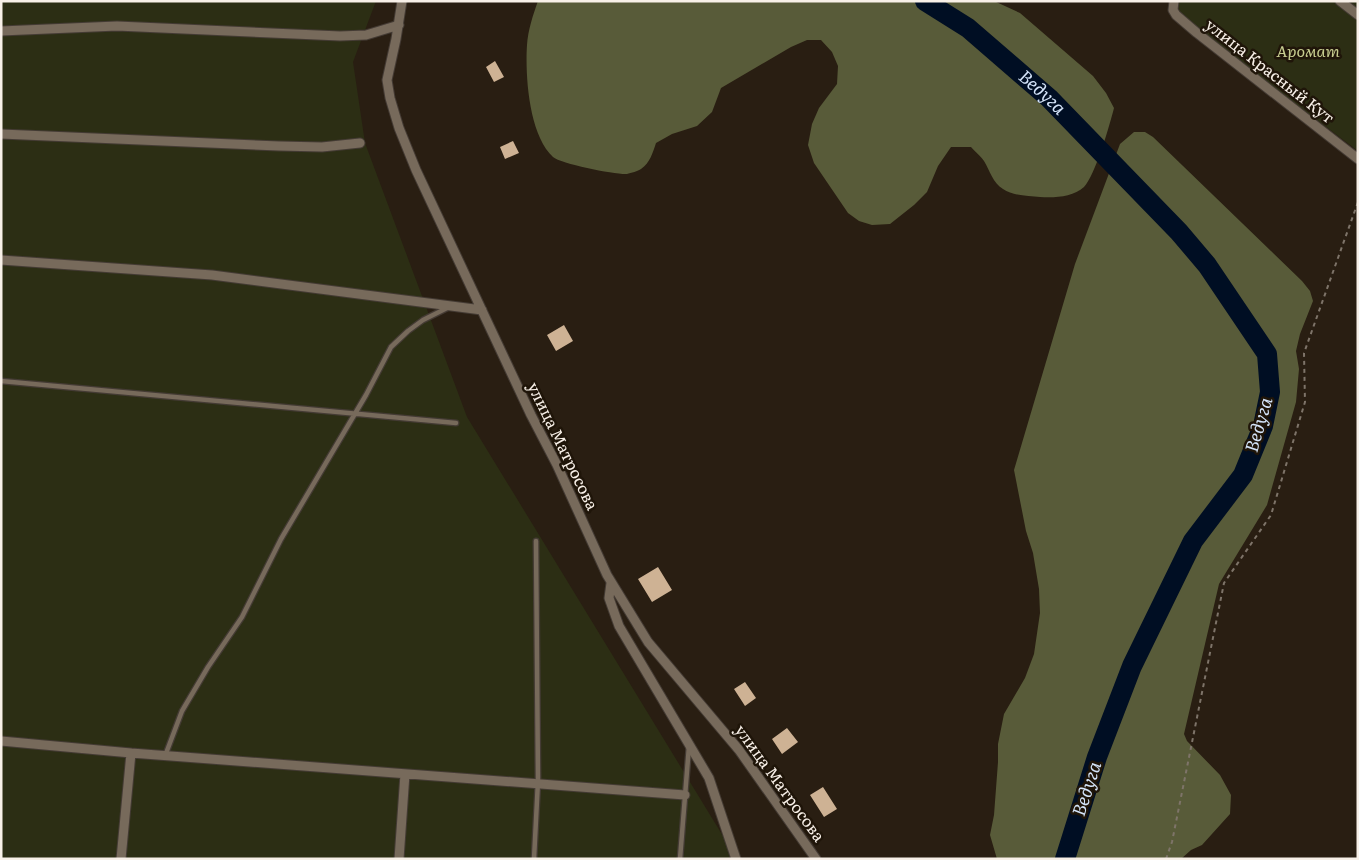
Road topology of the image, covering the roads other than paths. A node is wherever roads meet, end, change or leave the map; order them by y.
1 (402, 1) edge
2 (1174, 1) edge
3 (1340, 1) edge
4 (1358, 15) edge
5 (399, 25) junction
6 (1, 31) edge
7 (1, 134) edge
8 (360, 143) dead end
9 (1358, 159) edge
10 (1, 260) edge
11 (451, 306) junction
12 (482, 310) junction
13 (1, 381) edge
14 (354, 414) junction
15 (456, 423) dead end
16 (536, 541) dead end
17 (611, 583) junction
18 (1, 741) edge
19 (689, 745) junction
20 (131, 753) junction
21 (165, 756) junction
22 (405, 774) junction
23 (538, 785) junction
24 (685, 795) junction
25 (121, 859) edge
26 (399, 859) edge
27 (534, 859) edge
28 (680, 859) edge
29 (736, 859) edge
30 (816, 859) edge

1 - 5 street, улица Матросова
2 - 9 street, улица Красный Кут
3 - 4 street
5 - 6 street
5 - 12 street, улица Матросова
7 - 8 street
10 - 11 street
11 - 12 street
11 - 14 lane
12 - 17 street, улица Матросова
13 - 14 lane
14 - 15 lane
14 - 21 lane
16 - 23 lane
17 - 19 street
17 - 30 street, улица Матросова
18 - 20 street
19 - 24 lane
19 - 29 street
20 - 21 street
20 - 25 street
21 - 22 street
22 - 23 street
22 - 26 street
23 - 24 street
23 - 27 lane
24 - 28 lane

